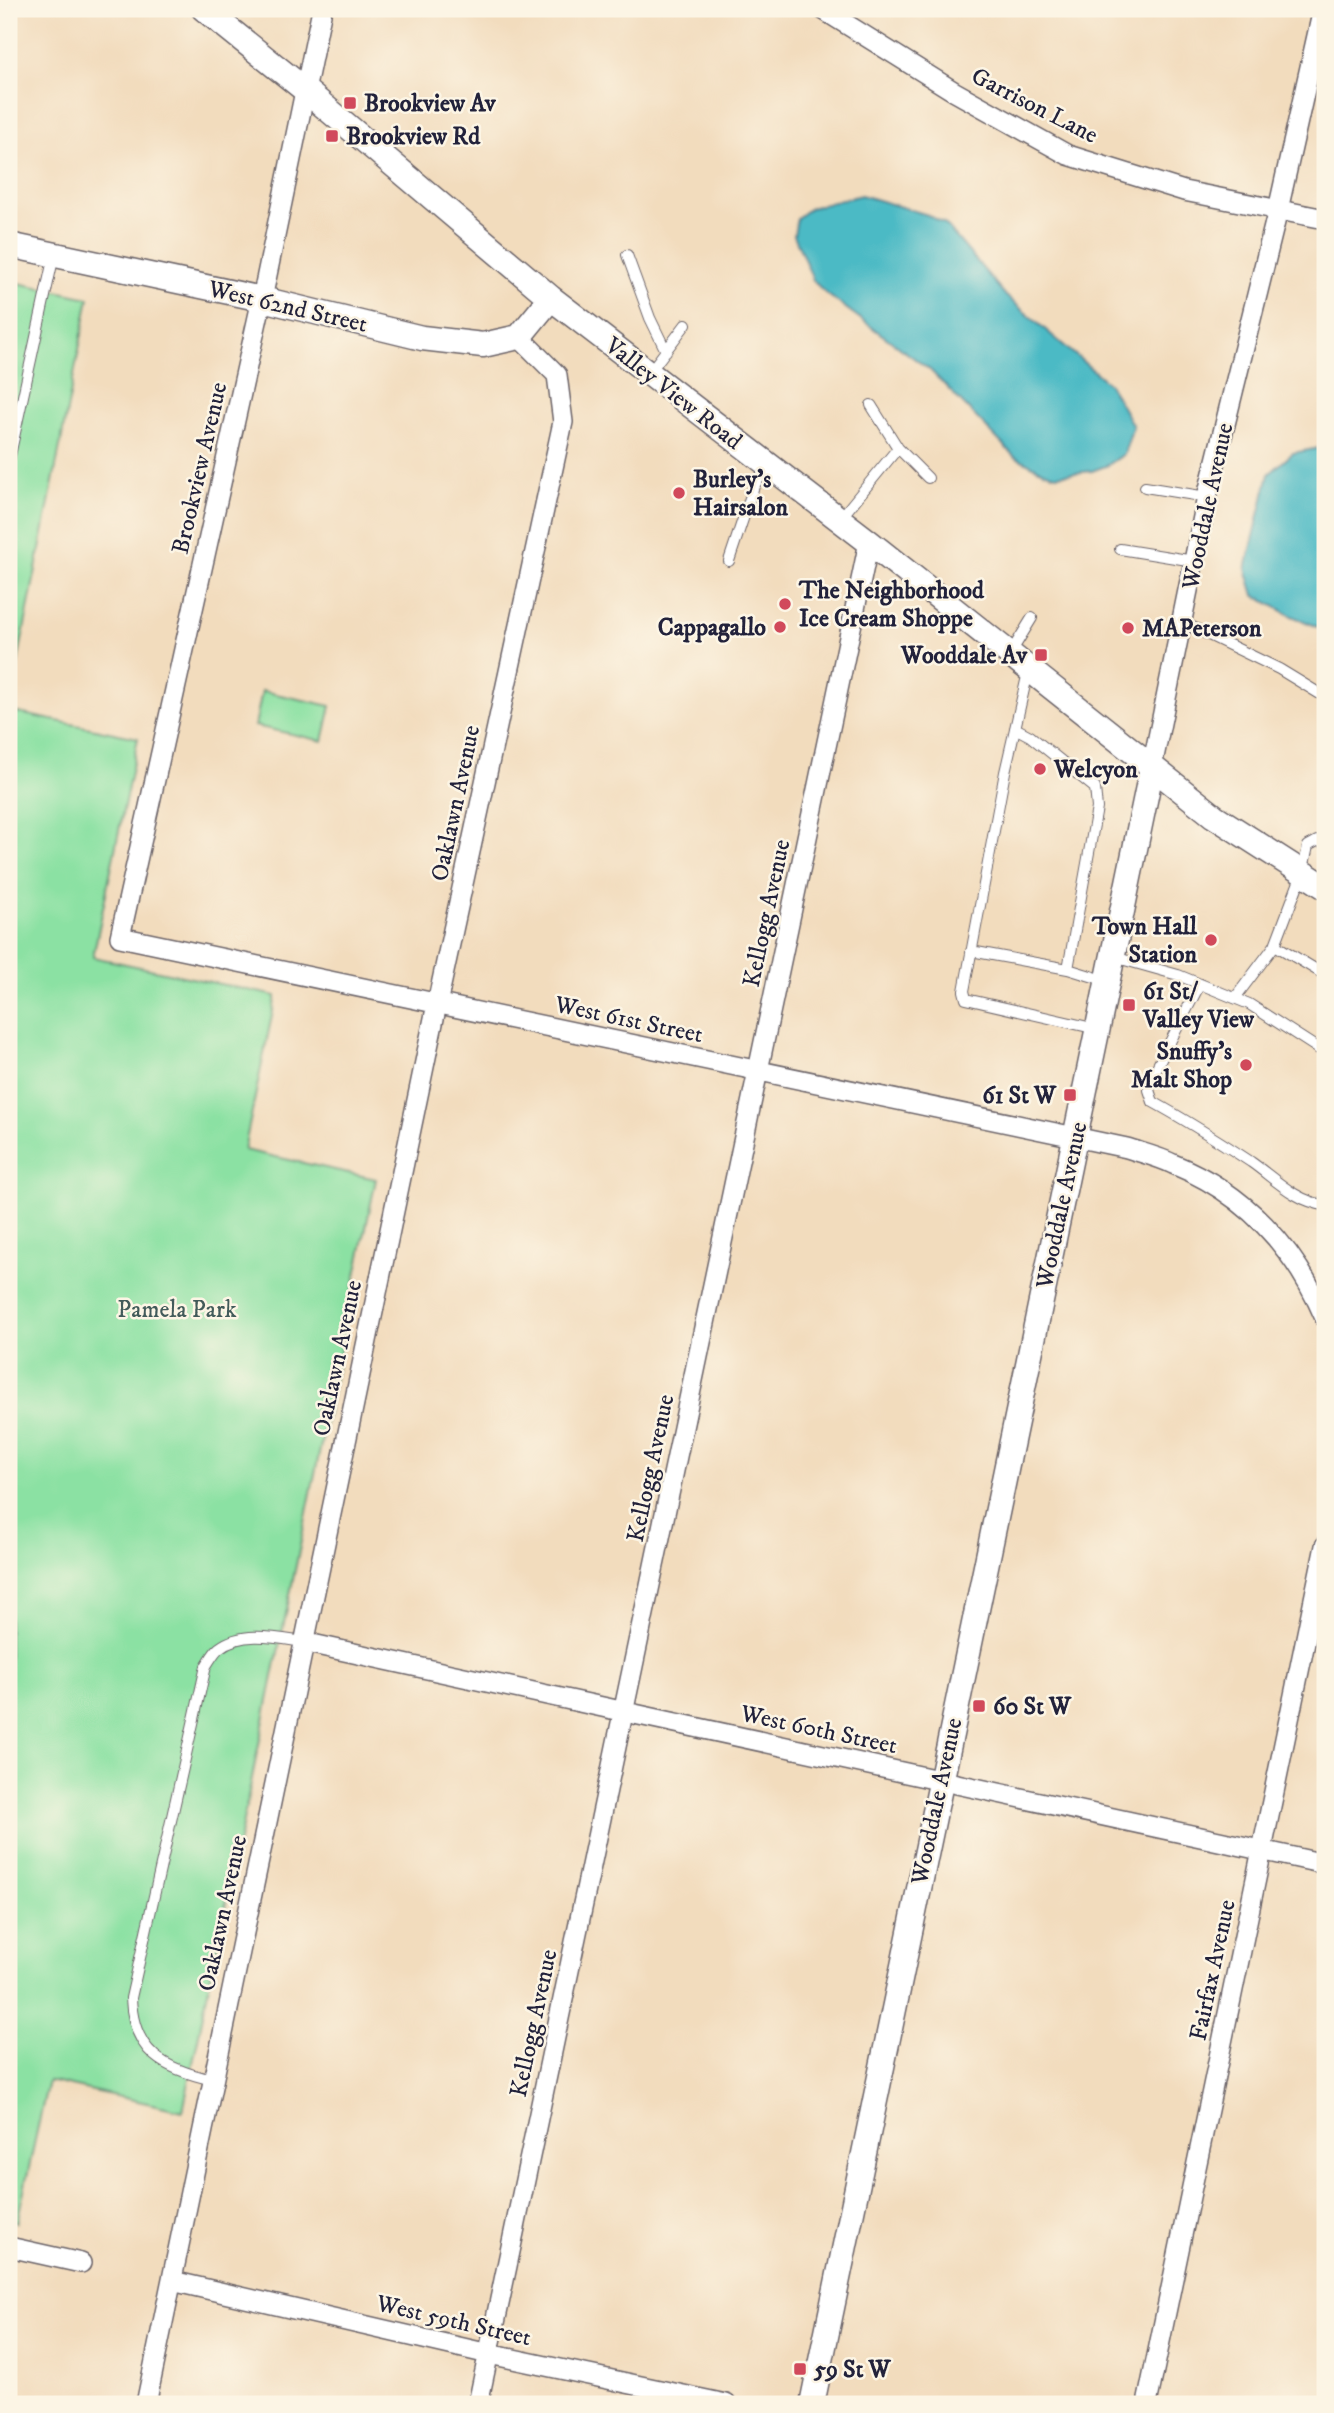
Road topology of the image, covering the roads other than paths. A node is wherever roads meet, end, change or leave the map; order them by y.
1 (204, 9) edge
2 (322, 9) edge
3 (822, 9) edge
4 (1323, 9) edge
5 (305, 89) junction
6 (1278, 210) junction
7 (1325, 219) edge
8 (9, 245) edge
9 (54, 255) junction
10 (627, 256) dead end
11 (551, 298) junction
12 (262, 299) junction
13 (686, 324) dead end
14 (519, 337) junction
15 (666, 351) junction
16 (649, 374) junction
17 (872, 405) dead end
18 (898, 447) junction
19 (9, 460) edge
20 (769, 466) junction
21 (929, 478) dead end
22 (1145, 487) dead end
23 (1207, 497) junction
24 (839, 519) junction
25 (869, 542) junction
26 (1121, 549) dead end
27 (729, 561) dead end
28 (1194, 561) junction
29 (1032, 618) dead end
30 (1182, 622) junction
31 (1019, 662) junction
32 (1325, 697) edge
33 (1015, 728) junction
34 (1152, 768) junction
35 (1325, 843) edge
36 (1302, 874) junction
37 (1325, 887) edge
38 (120, 937) joint
39 (1275, 945) junction
40 (971, 951) junction
41 (1068, 969) junction
42 (1110, 969) junction
43 (1325, 975) edge
44 (1200, 984) junction
45 (1234, 998) junction
46 (437, 1004) junction
47 (1098, 1029) junction
48 (1325, 1053) edge
49 (758, 1072) junction
50 (1075, 1139) junction
51 (1325, 1205) edge
52 (1325, 1318) edge
53 (1325, 1546) edge
54 (303, 1642) junction
55 (624, 1712) junction
56 (941, 1780) junction
57 (1262, 1850) junction
58 (1325, 1864) edge
59 (213, 2080) junction
60 (9, 2247) edge
61 (81, 2263) dead end
62 (172, 2281) junction
63 (489, 2354) junction
64 (146, 2404) edge
65 (478, 2404) edge
66 (726, 2404) edge
67 (812, 2404) edge
68 (1147, 2404) edge

1 - 5 street, Valley View Road
2 - 5 street, Brookview Avenue
3 - 6 street, Garrison Lane
4 - 6 street, Wooddale Avenue
5 - 11 street, Valley View Road
5 - 12 street, Brookview Avenue
6 - 7 street, Garrison Lane
6 - 23 street, Wooddale Avenue
8 - 9 street, West 62nd Street
9 - 12 street, West 62nd Street
9 - 19 lane
10 - 15 lane
11 - 14 street
11 - 16 street, Valley View Road
12 - 14 street, West 62nd Street
12 - 38 street, Brookview Avenue
13 - 15 lane
14 - 46 street, Oaklawn Avenue
15 - 16 lane
16 - 20 street, Valley View Road
17 - 18 lane
18 - 21 lane
18 - 24 lane
20 - 24 street, Valley View Road
20 - 27 lane
22 - 23 lane
23 - 28 street, Wooddale Avenue
24 - 25 street, Valley View Road
25 - 31 street, Valley View Road
25 - 49 street, Kellogg Avenue
26 - 28 lane
28 - 30 street, Wooddale Avenue
29 - 31 lane
30 - 32 lane
30 - 34 street, Wooddale Avenue
31 - 33 lane
31 - 34 street, Valley View Road
33 - 40 lane
33 - 41 lane
34 - 36 street, Valley View Road
34 - 42 street, Wooddale Avenue
35 - 36 lane
36 - 37 street, Valley View Road
36 - 39 lane
38 - 46 street, West 61st Street
39 - 43 lane
39 - 45 lane
40 - 41 lane
40 - 47 lane
41 - 42 lane
42 - 44 lane
42 - 47 street, Wooddale Avenue
44 - 45 lane
44 - 51 lane
45 - 48 lane
46 - 49 street, West 61st Street
46 - 54 street, Oaklawn Avenue
47 - 50 street, Wooddale Avenue
49 - 50 street, West 61st Street
49 - 55 street, Kellogg Avenue
50 - 52 street, West 61st Street
50 - 56 street, Wooddale Avenue
53 - 57 street, Fairfax Avenue
54 - 55 street, West 60th Street
54 - 59 street, Oaklawn Avenue
54 - 59 lane
55 - 56 street, West 60th Street
55 - 63 street, Kellogg Avenue
56 - 57 street, West 60th Street
56 - 67 street, Wooddale Avenue
57 - 58 street, West 60th Street
57 - 68 street, Fairfax Avenue
59 - 62 street, Oaklawn Avenue
60 - 61 street
62 - 63 street, West 59th Street
62 - 64 street, Oaklawn Avenue
63 - 65 street, Kellogg Avenue
63 - 66 street, West 59th Street

